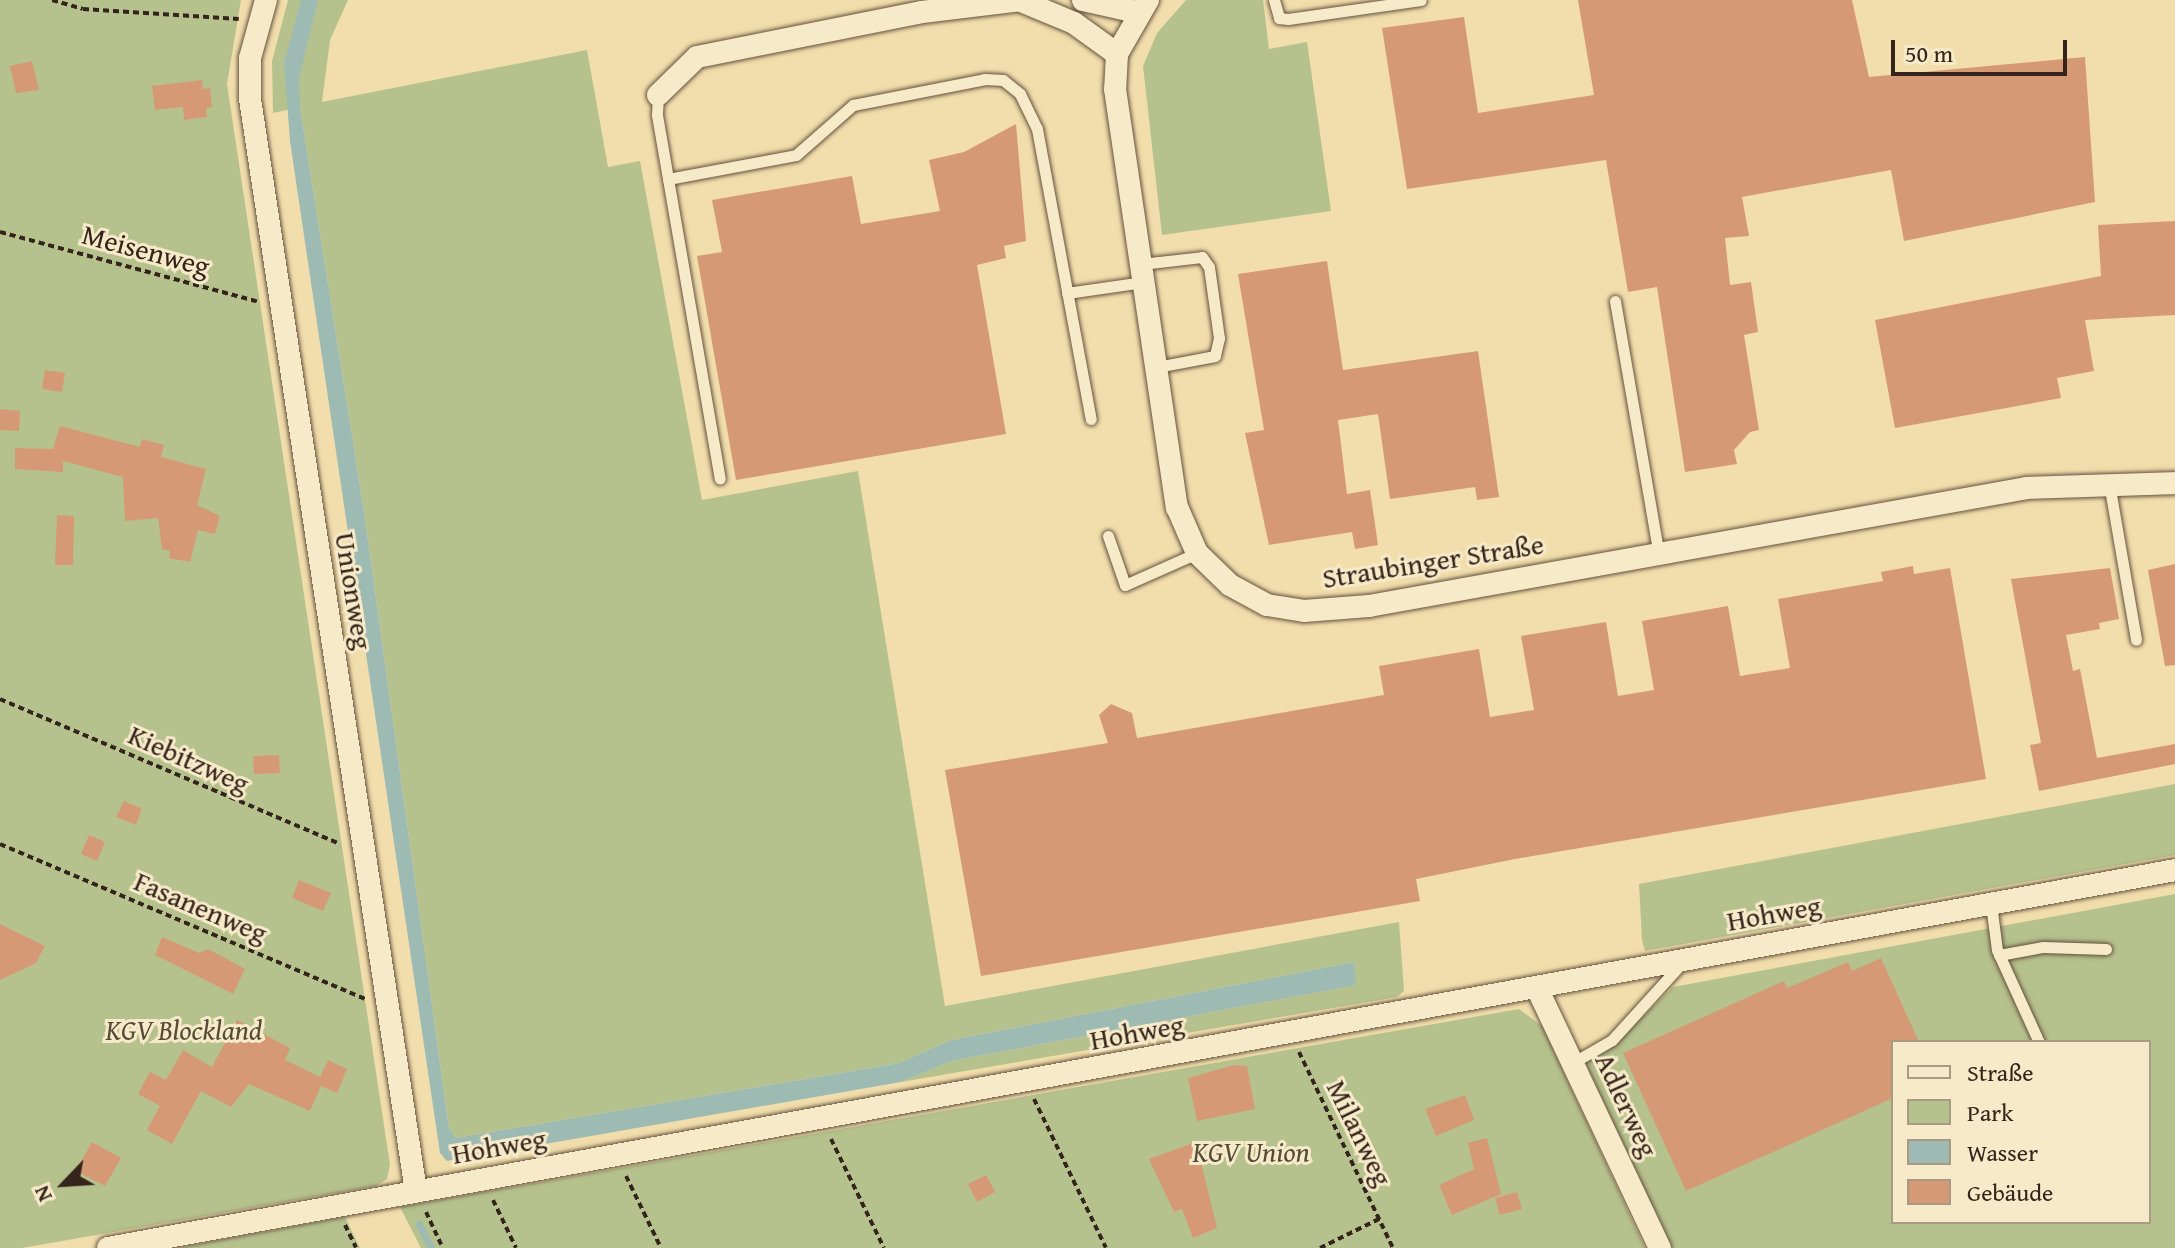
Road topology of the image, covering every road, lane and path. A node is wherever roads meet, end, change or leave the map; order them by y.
1 (52, 0) edge
2 (266, 0) edge
3 (1020, 0) edge
4 (1083, 0) edge
5 (1274, 0) edge
6 (1421, 0) edge
7 (1137, 14) edge
8 (257, 23) junction
9 (1117, 54) junction
10 (658, 95) joint
11 (668, 179) junction
12 (0, 232) edge
13 (1142, 273) junction
14 (1067, 293) junction
15 (1615, 301) dead end
16 (282, 308) junction
17 (1156, 367) junction
18 (1091, 419) dead end
19 (720, 479) dead end
20 (2109, 482) junction
21 (2175, 483) edge
22 (1108, 536) dead end
23 (1197, 553) junction
24 (1659, 555) junction
25 (2136, 640) dead end
26 (0, 699) edge
27 (0, 844) edge
28 (363, 851) junction
29 (2175, 870) edge
30 (1991, 904) junction
31 (2106, 949) dead end
32 (1999, 955) junction
33 (1685, 960) junction
34 (1537, 988) junction
35 (386, 1008) junction
36 (1291, 1036) junction
37 (2038, 1040) edge
38 (1574, 1062) junction
39 (1026, 1083) junction
40 (822, 1119) junction
41 (616, 1156) junction
42 (484, 1179) junction
43 (416, 1191) junction
44 (1379, 1219) junction
45 (108, 1248) edge
46 (443, 1248) edge
47 (516, 1248) edge
48 (661, 1248) edge
49 (884, 1248) edge
50 (1106, 1248) edge
51 (1320, 1248) edge
52 (1393, 1248) edge
53 (1660, 1248) edge

1 - 8 path
2 - 8 street, Unionweg
3 - 9 street
3 - 10 street
4 - 7 street
5 - 6 lane
7 - 9 street, Straubinger Straße
8 - 16 street, Unionweg
9 - 13 street, Straubinger Straße
10 - 11 lane
11 - 14 lane
11 - 19 lane
12 - 16 path, Meisenweg
13 - 14 lane
13 - 17 street, Straubinger Straße
13 - 17 lane
14 - 18 lane
15 - 24 lane
16 - 28 street, Unionweg
17 - 23 street, Straubinger Straße
20 - 21 street, Straubinger Straße
20 - 24 street, Straubinger Straße
20 - 25 lane
22 - 23 lane
23 - 24 street, Straubinger Straße
26 - 28 path, Kiebitzweg
27 - 35 path, Fasanenweg
28 - 35 street, Unionweg
29 - 30 street, Hohweg
30 - 32 lane
30 - 33 street, Hohweg
31 - 32 lane
32 - 37 lane
33 - 34 street, Hohweg
33 - 38 lane
34 - 36 street, Hohweg
34 - 38 street, Adlerweg
35 - 43 street, Unionweg
36 - 39 street, Hohweg
36 - 44 path, Milanweg
38 - 53 street, Adlerweg
39 - 40 street, Hohweg
39 - 50 path
40 - 41 street, Hohweg
40 - 49 path
41 - 42 street, Hohweg
41 - 48 path
42 - 43 street, Hohweg
42 - 47 path
43 - 45 street, Hohweg
43 - 46 path
44 - 51 path
44 - 52 path, Milanweg

